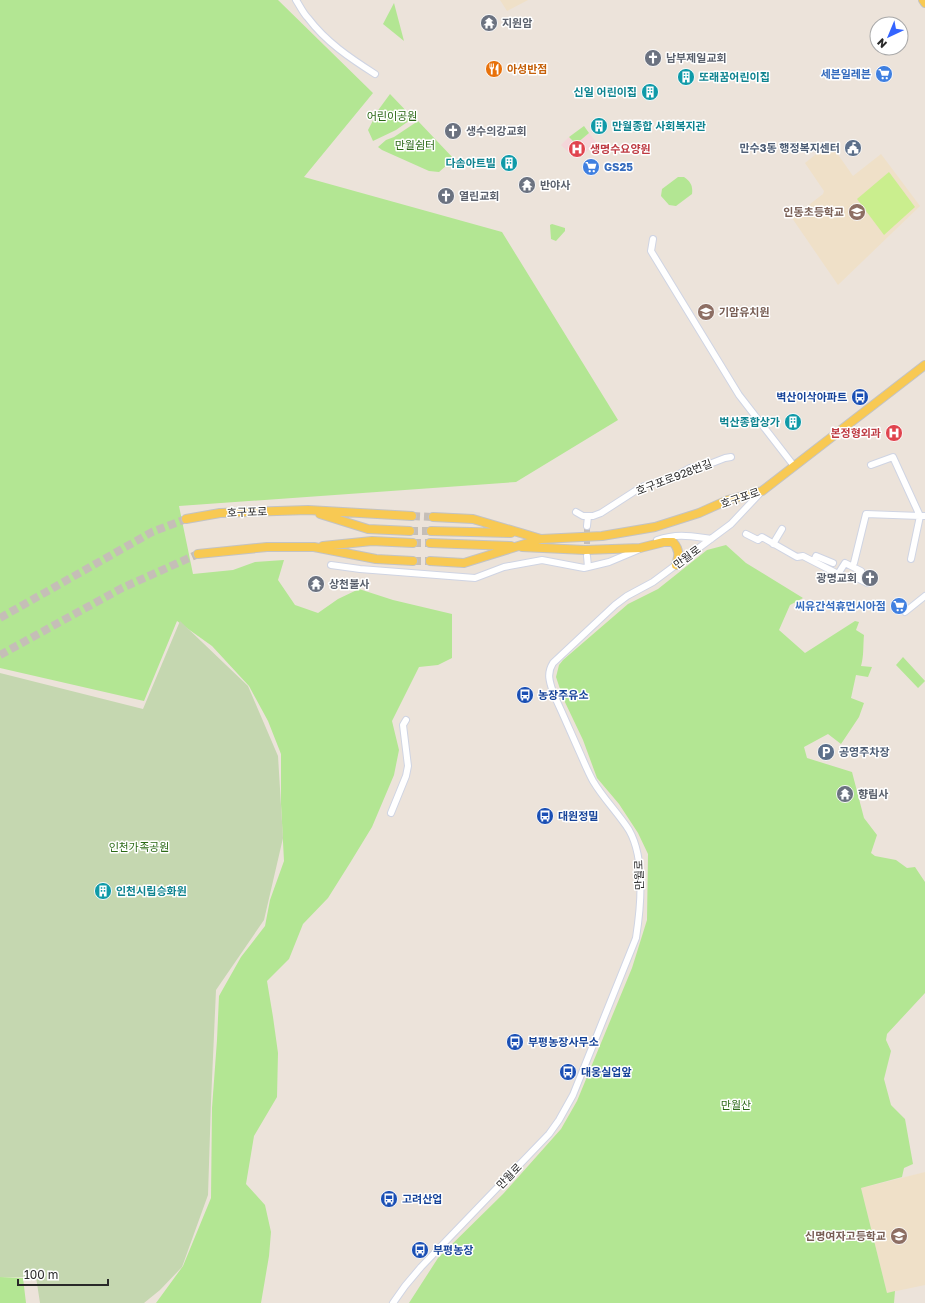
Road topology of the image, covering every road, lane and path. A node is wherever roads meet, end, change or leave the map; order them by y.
1 (296, 0) edge
2 (923, 0) edge
3 (925, 3) edge
4 (375, 74) dead end
5 (653, 239) dead end
6 (925, 365) edge
7 (731, 457) dead end
8 (871, 465) dead end
9 (794, 466) junction
10 (762, 491) junction
11 (308, 510) junction
12 (576, 512) dead end
13 (412, 516) tunnel mouth
14 (588, 516) junction
15 (922, 516) edge
16 (433, 517) tunnel mouth
17 (186, 519) tunnel mouth
18 (587, 526) tunnel mouth
19 (782, 529) dead end
20 (410, 530) tunnel mouth
21 (431, 531) tunnel mouth
22 (523, 534) junction
23 (746, 534) dead end
24 (541, 539) junction
25 (711, 539) junction
26 (413, 543) tunnel mouth
27 (430, 543) tunnel mouth
28 (774, 544) junction
29 (517, 546) junction
30 (314, 547) junction
31 (646, 547) junction
32 (198, 554) tunnel mouth
33 (587, 556) tunnel mouth
34 (911, 559) dead end
35 (413, 561) tunnel mouth
36 (430, 561) tunnel mouth
37 (814, 561) junction
38 (854, 563) dead end
39 (833, 564) dead end
40 (676, 565) junction
41 (331, 566) dead end
42 (588, 567) junction
43 (867, 583) dead end
44 (925, 596) edge
45 (906, 612) dead end
46 (406, 720) dead end
47 (390, 813) dead end
48 (394, 1303) edge

1 - 4 street
2 - 3 main road
5 - 9 street
6 - 9 main road, 호구포로
7 - 14 street, 호구포로928번길
8 - 15 street
9 - 10 main road, 호구포로
10 - 24 main road, 호구포로
10 - 25 street, 만월로
11 - 13 main road, 호구포로
11 - 17 main road, 호구포로
11 - 20 main road, 호구포로
12 - 14 street
14 - 18 street
15 - 34 street
15 - 38 street
16 - 22 main road, 호구포로
19 - 28 street
21 - 22 main road, 호구포로
22 - 24 main road, 호구포로
23 - 28 street
24 - 29 main road, 호구포로
25 - 31 street
25 - 40 street, 만월로
26 - 30 main road
27 - 29 main road, 호구포로
28 - 37 street
29 - 31 main road
29 - 36 main road, 호구포로
30 - 32 main road
30 - 35 main road
31 - 40 main road
31 - 42 street
33 - 42 street
37 - 39 street
37 - 43 street
40 - 48 street, 만월로
41 - 42 street
44 - 45 street
46 - 47 street

